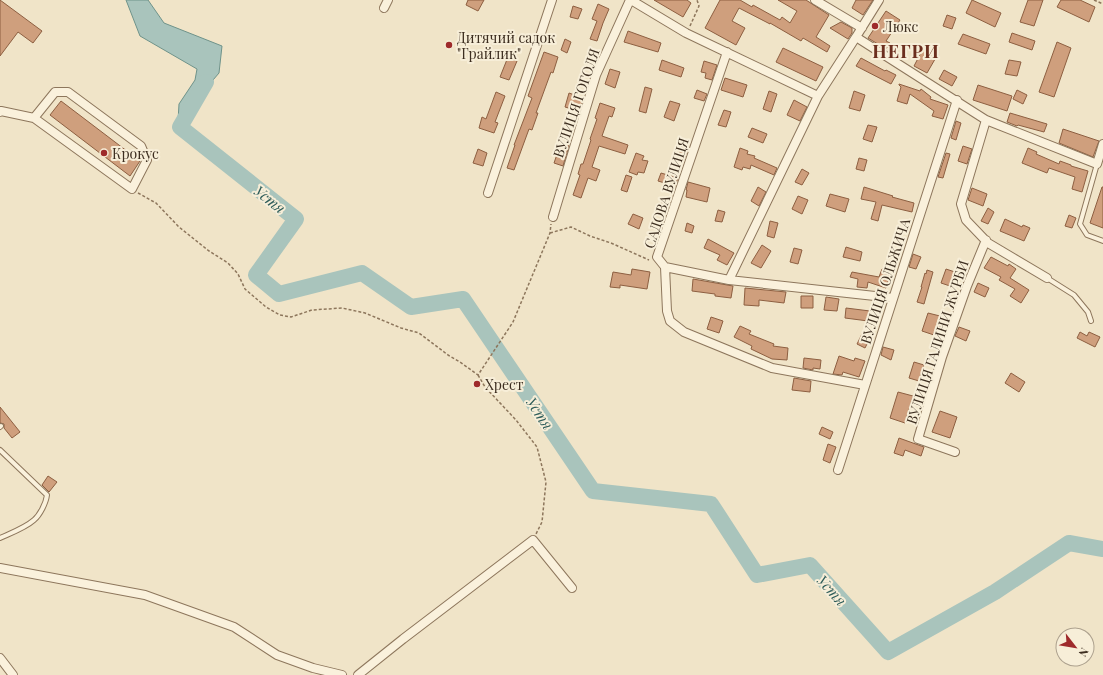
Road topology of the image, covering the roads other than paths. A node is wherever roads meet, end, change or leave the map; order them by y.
1 (552, 0) edge
2 (630, 0) edge
3 (815, 0) edge
4 (879, 0) edge
5 (862, 28) junction
6 (856, 38) junction
7 (727, 52) junction
8 (818, 96) junction
9 (957, 100) junction
10 (0, 111) edge
11 (34, 118) junction
12 (986, 120) junction
13 (1103, 144) edge
14 (1097, 164) junction
15 (488, 193) dead end
16 (553, 217) road end
17 (986, 240) junction
18 (1103, 241) edge
19 (665, 267) junction
20 (1047, 278) joint
21 (729, 280) junction
22 (893, 298) junction
23 (1091, 321) dead end
24 (865, 385) junction
25 (0, 450) edge
26 (955, 452) dead end
27 (838, 470) dead end
28 (0, 538) edge
29 (0, 568) edge
30 (572, 588) dead end
31 (0, 658) edge
32 (13, 675) edge
33 (342, 675) edge
34 (358, 675) edge

1 - 15 street
2 - 7 street
2 - 16 street, ВУЛИЦЯ ГОГОЛЯ
3 - 5 street
4 - 5 street
5 - 6 street
6 - 8 street
6 - 9 street
7 - 8 street
7 - 19 street, САДОВА ВУЛИЦЯ
8 - 21 street
9 - 12 street
9 - 22 street, ВУЛИЦЯ ОЛЬЖИЧА
10 - 11 street
11 - 11 street
12 - 14 street
12 - 17 street
13 - 14 street
14 - 18 lane
17 - 20 street
17 - 26 street, ВУЛИЦЯ ГАЛИНИ ЖУРБИ
19 - 21 street, САДОВА ВУЛИЦЯ
19 - 24 street
20 - 23 lane
21 - 22 street, САДОВА ВУЛИЦЯ
22 - 24 street, ВУЛИЦЯ ОЛЬЖИЧА
24 - 27 street, ВУЛИЦЯ ОЛЬЖИЧА
25 - 28 lane
29 - 33 street
30 - 34 street
31 - 32 street

